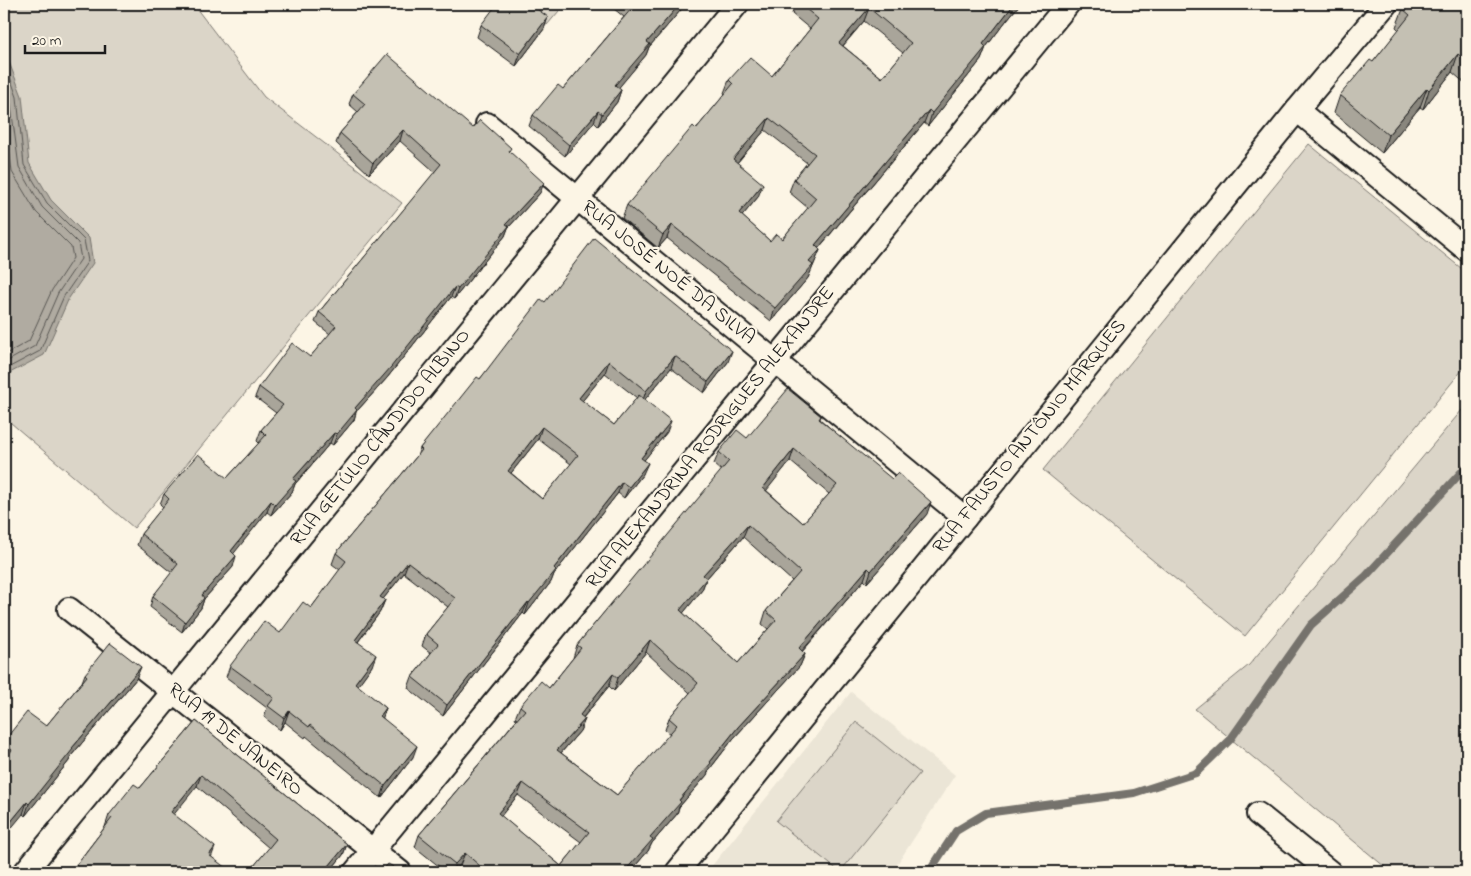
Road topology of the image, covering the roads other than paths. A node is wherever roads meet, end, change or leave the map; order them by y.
1 (737, 4) edge
2 (1068, 4) edge
3 (1386, 4) edge
4 (1296, 110) junction
5 (487, 124) edge
6 (577, 198) junction
7 (1467, 250) edge
8 (775, 361) junction
9 (965, 518) junction
10 (69, 609) dead end
11 (173, 691) junction
12 (1258, 814) dead end
13 (373, 851) junction
14 (25, 872) edge
15 (355, 872) edge
16 (400, 872) edge
17 (676, 872) edge
18 (1330, 872) edge

1 - 6 street, RUA GETÚLIO CÂNDIDO ALBINO
2 - 8 street, RUA ALEXANDRINA RODRIGUES ALEXANDRE
3 - 4 street, RUA FAUSTO ANTÔNIO MARQUES
4 - 7 street
4 - 9 street, RUA FAUSTO ANTÔNIO MARQUES
5 - 6 street, RUA JOSÉ NOÉ DA SILVA
6 - 8 street, RUA JOSÉ NOÉ DA SILVA
6 - 11 street, RUA GETÚLIO CÂNDIDO ALBINO
8 - 9 street, RUA JOSÉ NOÉ DA SILVA
8 - 13 street, RUA ALEXANDRINA RODRIGUES ALEXANDRE
9 - 17 street, RUA FAUSTO ANTÔNIO MARQUES
10 - 11 street, RUA 19 DE JANEIRO
11 - 13 street, RUA 19 DE JANEIRO
11 - 14 street, RUA GETÚLIO CÂNDIDO ALBINO
12 - 18 street
13 - 15 street, RUA ALEXANDRINA RODRIGUES ALEXANDRE
13 - 16 street, RUA 19 DE JANEIRO

